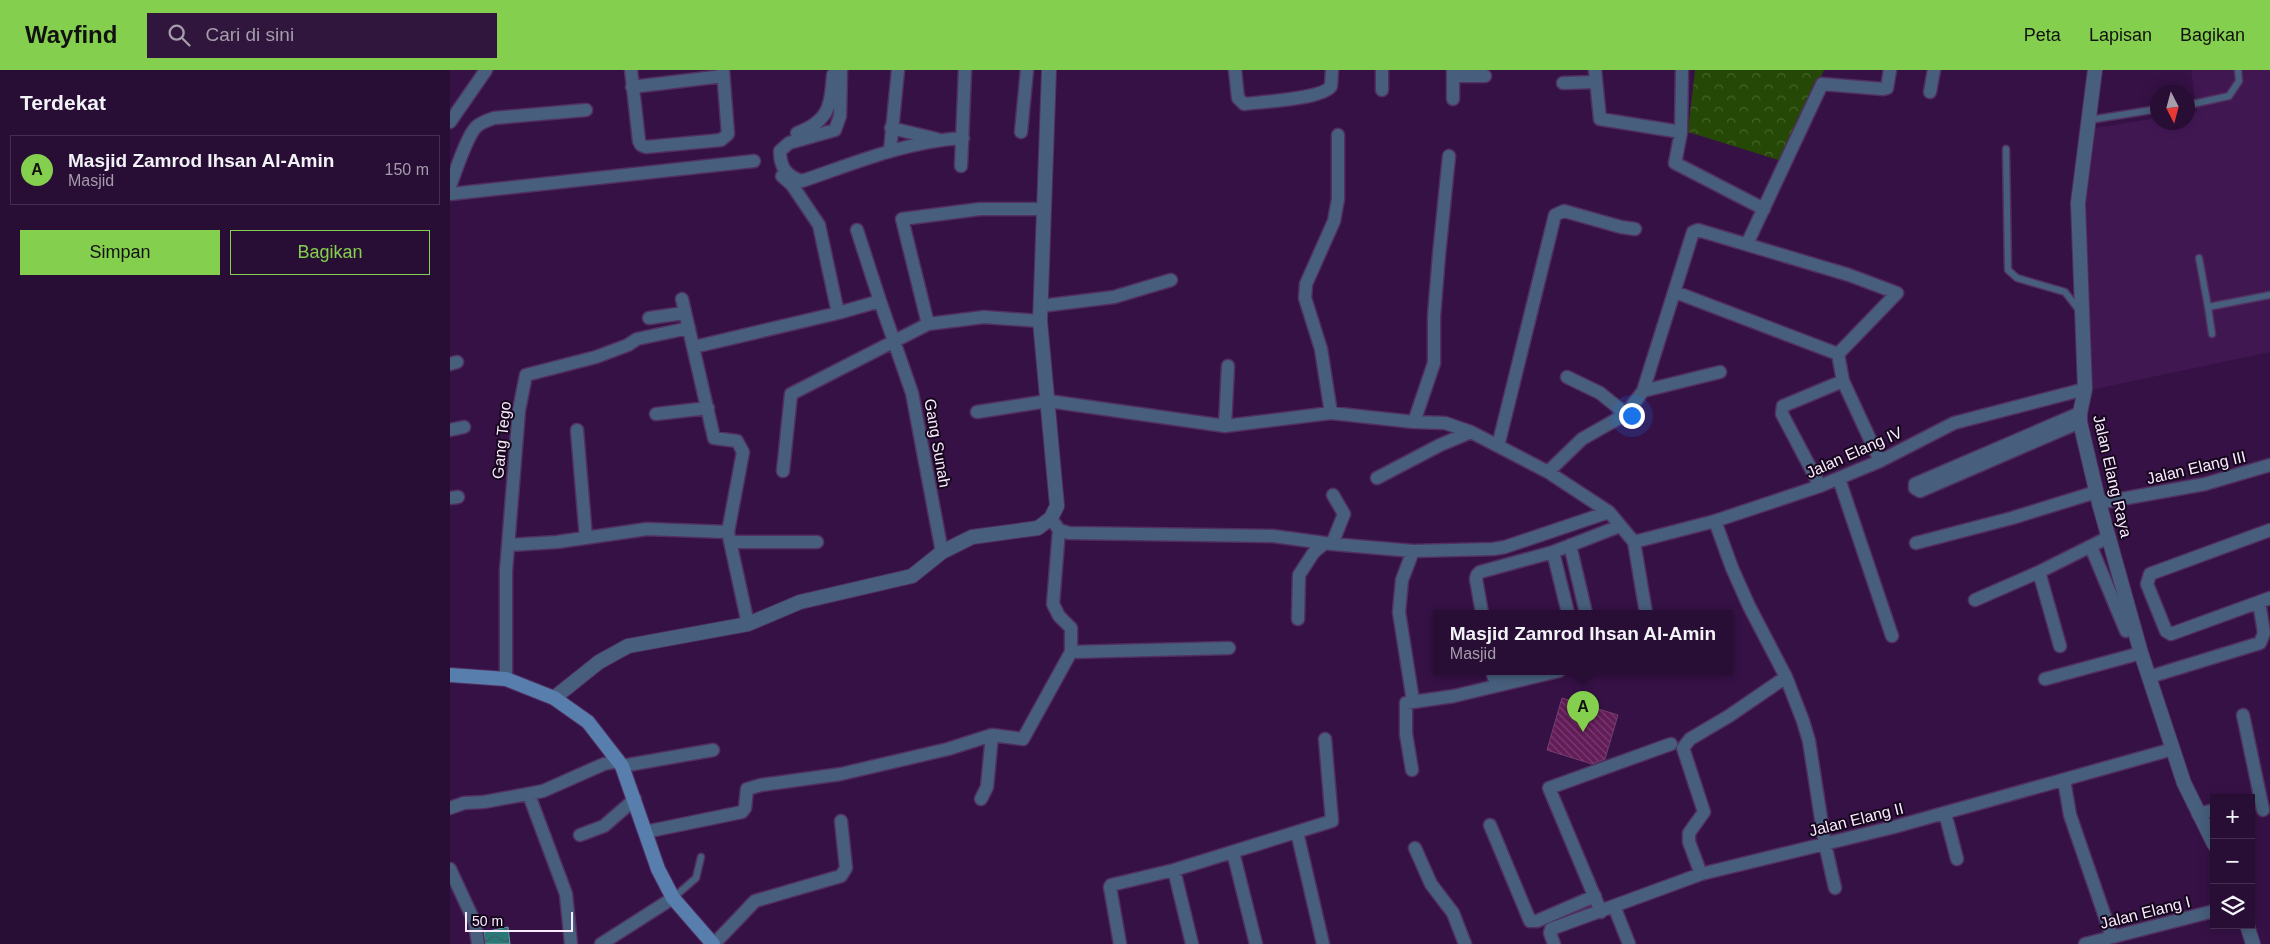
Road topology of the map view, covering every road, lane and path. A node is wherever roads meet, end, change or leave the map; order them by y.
1 (486, 70) edge
2 (631, 70) edge
3 (833, 70) edge
4 (841, 70) edge
5 (898, 70) edge
6 (965, 70) edge
7 (1027, 70) edge
8 (1049, 70) edge
9 (1235, 70) edge
10 (1382, 70) edge
11 (1682, 70) edge
12 (1890, 70) edge
13 (1934, 70) edge
14 (2095, 70) edge
15 (2238, 70) edge
16 (723, 73) edge
17 (1453, 73) edge
18 (1333, 75) edge
19 (1485, 76) dead end
20 (1596, 76) edge
21 (1563, 83) dead end
22 (632, 87) junction
23 (1382, 90) dead end
24 (1930, 92) dead end
25 (1452, 99) dead end
26 (2195, 103) edge
27 (586, 110) dead end
28 (2150, 110) edge
29 (2089, 120) junction
30 (450, 122) edge
31 (891, 128) junction
32 (1020, 132) dead end
33 (1681, 132) junction
34 (1338, 135) dead end
35 (963, 138) junction
36 (940, 139) junction
37 (2006, 149) dead end
38 (890, 151) junction
39 (1449, 156) dead end
40 (754, 161) dead end
41 (961, 166) dead end
42 (450, 186) edge
43 (450, 194) edge
44 (1043, 209) junction
45 (1764, 209) junction
46 (1635, 228) dead end
47 (857, 230) dead end
48 (1747, 244) junction
49 (2199, 258) dead end
50 (1171, 280) dead end
51 (1674, 292) junction
52 (2270, 295) edge
53 (682, 299) dead end
54 (880, 301) junction
55 (1041, 306) junction
56 (2208, 307) junction
57 (684, 313) junction
58 (838, 313) junction
59 (2082, 316) junction
60 (649, 318) dead end
61 (1040, 322) junction
62 (928, 324) junction
63 (689, 328) junction
64 (2212, 334) dead end
65 (893, 341) junction
66 (694, 347) junction
67 (1838, 354) junction
68 (1228, 366) dead end
69 (1720, 372) dead end
70 (1567, 377) dead end
71 (1843, 381) junction
72 (2085, 389) junction
73 (1643, 391) junction
74 (1048, 402) junction
75 (708, 408) junction
76 (977, 412) dead end
77 (1331, 413) junction
78 (656, 414) dead end
79 (1626, 414) junction
80 (2080, 417) junction
81 (1414, 422) junction
82 (1225, 426) junction
83 (464, 427) dead end
84 (450, 430) edge
85 (577, 430) dead end
86 (1471, 432) junction
87 (1498, 446) junction
88 (1880, 460) junction
89 (2270, 465) edge
90 (783, 471) dead end
91 (1548, 472) junction
92 (1377, 478) dead end
93 (1839, 480) junction
94 (1820, 486) junction
95 (1334, 495) dead end
96 (2098, 497) junction
97 (1609, 512) junction
98 (1051, 518) junction
99 (1715, 521) junction
100 (1620, 526) junction
101 (1059, 530) junction
102 (2270, 530) edge
103 (729, 537) junction
104 (586, 538) junction
105 (2109, 538) junction
106 (817, 542) dead end
107 (1634, 542) junction
108 (1916, 543) dead end
109 (1328, 544) junction
110 (509, 545) junction
111 (1570, 545) junction
112 (2091, 547) junction
113 (1413, 551) junction
114 (942, 552) junction
115 (1553, 552) junction
116 (2039, 572) junction
117 (1975, 600) dead end
118 (2264, 600) edge
119 (1482, 610) edge
120 (1567, 610) edge
121 (1585, 610) edge
122 (1645, 610) edge
123 (1298, 619) dead end
124 (748, 624) junction
125 (2126, 632) dead end
126 (1892, 636) dead end
127 (2060, 646) dead end
128 (1229, 648) dead end
129 (1071, 652) junction
130 (2142, 653) junction
131 (450, 675) edge
132 (1493, 675) edge
133 (1506, 675) edge
134 (1542, 675) edge
135 (1786, 677) junction
136 (2149, 677) junction
137 (506, 679) junction
138 (2044, 679) dead end
139 (554, 698) junction
140 (1413, 701) junction
141 (2243, 715) dead end
142 (992, 735) junction
143 (1325, 739) dead end
144 (1670, 744) dead end
145 (2173, 749) junction
146 (713, 750) dead end
147 (620, 763) junction
148 (1412, 770) dead end
149 (2064, 780) junction
150 (529, 795) junction
151 (635, 799) junction
152 (981, 799) dead end
153 (2261, 805) edge
154 (450, 808) edge
155 (1945, 813) junction
156 (840, 821) dead end
157 (2205, 821) edge
158 (1490, 825) dead end
159 (646, 832) junction
160 (1297, 832) junction
161 (580, 835) dead end
162 (2212, 839) edge
163 (1415, 848) dead end
164 (1826, 848) junction
165 (1233, 852) junction
166 (701, 857) dead end
167 (1957, 859) dead end
168 (1780, 864) dead end
169 (450, 869) edge
170 (1174, 870) junction
171 (1701, 874) junction
172 (1835, 888) dead end
173 (1594, 896) junction
174 (672, 898) junction
175 (1614, 906) junction
176 (1601, 912) junction
177 (2210, 912) edge
178 (2248, 929) edge
179 (2112, 937) junction
180 (478, 944) edge
181 (570, 944) edge
182 (601, 944) edge
183 (713, 944) edge
184 (1120, 944) edge
185 (1192, 944) edge
186 (1256, 944) edge
187 (1323, 944) edge
188 (1465, 944) edge
189 (1554, 944) edge
190 (1629, 944) edge
191 (2085, 944) edge
192 (2253, 944) edge

1 - 30 street
2 - 22 street
3 - 58 street
4 - 38 street
5 - 31 street
6 - 35 street
7 - 32 street
8 - 44 street
9 - 18 street
10 - 23 street
11 - 33 street
12 - 45 street
13 - 24 street
14 - 29 street, Jalan Elang Raya
15 - 26 lane
16 - 22 street
16 - 22 street
17 - 19 street
17 - 25 street
20 - 21 street
20 - 33 street
27 - 42 street
28 - 29 lane
29 - 59 street, Jalan Elang Raya
31 - 36 street
31 - 38 street
33 - 45 street
34 - 77 street
35 - 36 street
35 - 41 street
36 - 38 street
37 - 59 lane
39 - 81 street
40 - 43 street
44 - 55 street
44 - 62 street
45 - 48 street
46 - 87 street
47 - 54 street, Gang Sunah
48 - 51 street
48 - 67 street
49 - 56 lane
50 - 55 street
51 - 67 street
51 - 73 street
52 - 56 lane
53 - 57 street
54 - 58 street
54 - 65 street, Gang Sunah
55 - 61 street
56 - 64 lane
57 - 60 street
57 - 63 street
58 - 66 street
59 - 72 street, Jalan Elang Raya
61 - 62 street
61 - 74 street
62 - 65 street
63 - 66 street
63 - 110 street, Gang Tego
65 - 90 street
65 - 114 street, Gang Sunah
66 - 75 street
67 - 71 street
68 - 82 street
69 - 73 street
70 - 79 street
71 - 88 street
71 - 94 street
72 - 80 street, Jalan Elang Raya
72 - 88 street, Jalan Elang IV
73 - 79 street
74 - 76 street
74 - 82 street
74 - 98 street
75 - 78 street
75 - 103 street
77 - 81 street
77 - 82 street
79 - 91 street
80 - 80 street
80 - 96 street, Jalan Elang Raya
81 - 86 street
83 - 84 street
85 - 104 street
86 - 87 street
86 - 92 street
87 - 91 street
88 - 93 street, Jalan Elang IV
89 - 96 street, Jalan Elang III
91 - 97 street
93 - 94 street, Jalan Elang IV
93 - 126 street
94 - 99 street, Jalan Elang IV
95 - 109 street
96 - 105 street, Jalan Elang Raya
96 - 108 street, Jalan Elang III
97 - 100 street
97 - 113 street
98 - 101 street
98 - 114 street
99 - 107 street, Jalan Elang IV
99 - 135 street
100 - 107 street
100 - 111 street
101 - 109 street
101 - 129 street
102 - 118 street
103 - 104 street
103 - 106 street
103 - 124 street
104 - 110 street
105 - 112 street
105 - 130 street, Jalan Elang Raya
107 - 122 street
109 - 113 street
109 - 123 street
110 - 137 street, Gang Tego
111 - 115 street
111 - 121 street
112 - 116 street
112 - 125 street
113 - 140 street
114 - 124 street
115 - 119 street
115 - 120 street
116 - 117 street
116 - 127 street
118 - 136 street
124 - 139 street
128 - 129 street
129 - 142 street
130 - 136 street, Jalan Elang Raya
130 - 138 street
131 - 137 main road
132 - 133 street
134 - 140 street
135 - 164 street
135 - 171 street
136 - 145 street, Jalan Elang Raya
137 - 139 main road
139 - 147 main road
140 - 148 street
141 - 153 street
142 - 152 street
142 - 159 street
143 - 160 street
144 - 173 street
145 - 149 street, Jalan Elang II
145 - 157 street, Jalan Elang Raya
146 - 147 street
147 - 150 street
147 - 151 main road
149 - 155 street, Jalan Elang II
149 - 179 street
150 - 154 street
150 - 181 street
151 - 159 main road
151 - 161 street
155 - 164 street, Jalan Elang II
155 - 167 street
156 - 183 street
157 - 162 street, Jalan Elang Raya
158 - 173 street
159 - 174 main road
160 - 165 street
160 - 187 street
163 - 188 street
164 - 168 street
164 - 171 street, Jalan Elang II
164 - 172 street
165 - 170 street
165 - 186 street
166 - 174 lane
169 - 180 street
170 - 184 street
170 - 185 street
171 - 175 street, Jalan Elang II
173 - 176 street
174 - 182 street
174 - 183 main road
175 - 176 street, Jalan Elang II
175 - 190 street
176 - 189 street, Jalan Elang II
177 - 179 street, Jalan Elang I
178 - 192 street
179 - 191 street, Jalan Elang I

